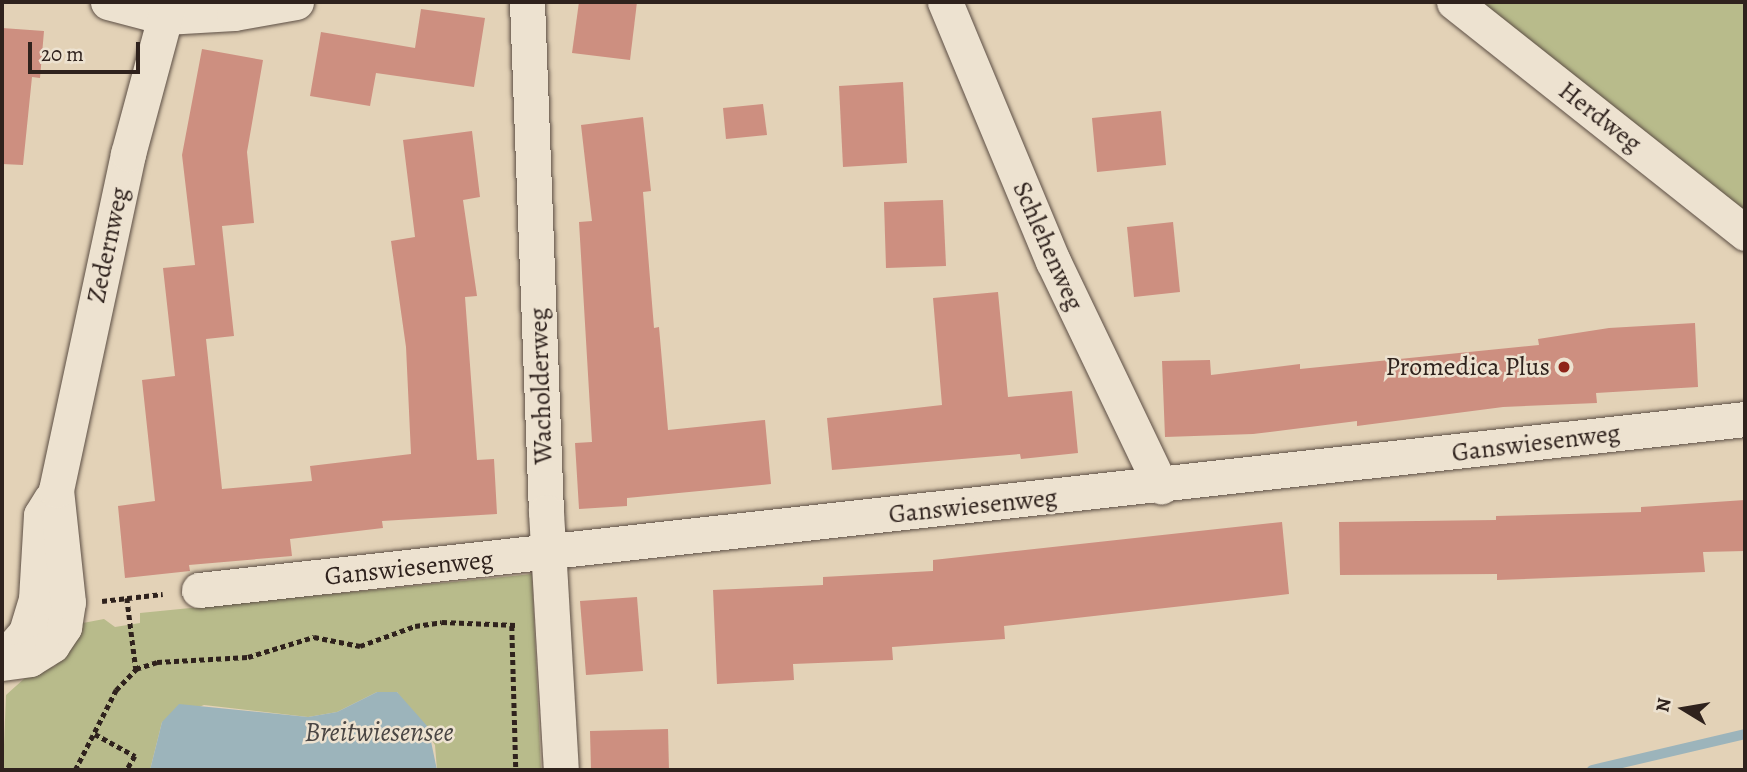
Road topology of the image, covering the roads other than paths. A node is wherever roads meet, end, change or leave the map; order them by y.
1 (108, 2) edge
2 (296, 2) edge
3 (527, 2) edge
4 (945, 2) edge
5 (1454, 2) edge
6 (167, 9) edge
7 (1745, 233) edge
8 (1745, 419) edge
9 (1161, 486) junction
10 (548, 553) junction
11 (200, 590) dead end
12 (2, 661) edge
13 (561, 770) edge

1 - 6 street
2 - 6 street
3 - 10 street, Wacholderweg
4 - 9 street, Schlehenweg
5 - 7 street, Herdweg
6 - 12 street, Zedernweg
8 - 9 street, Ganswiesenweg
9 - 10 street, Ganswiesenweg
10 - 11 street, Ganswiesenweg
10 - 13 street, Wacholderweg

